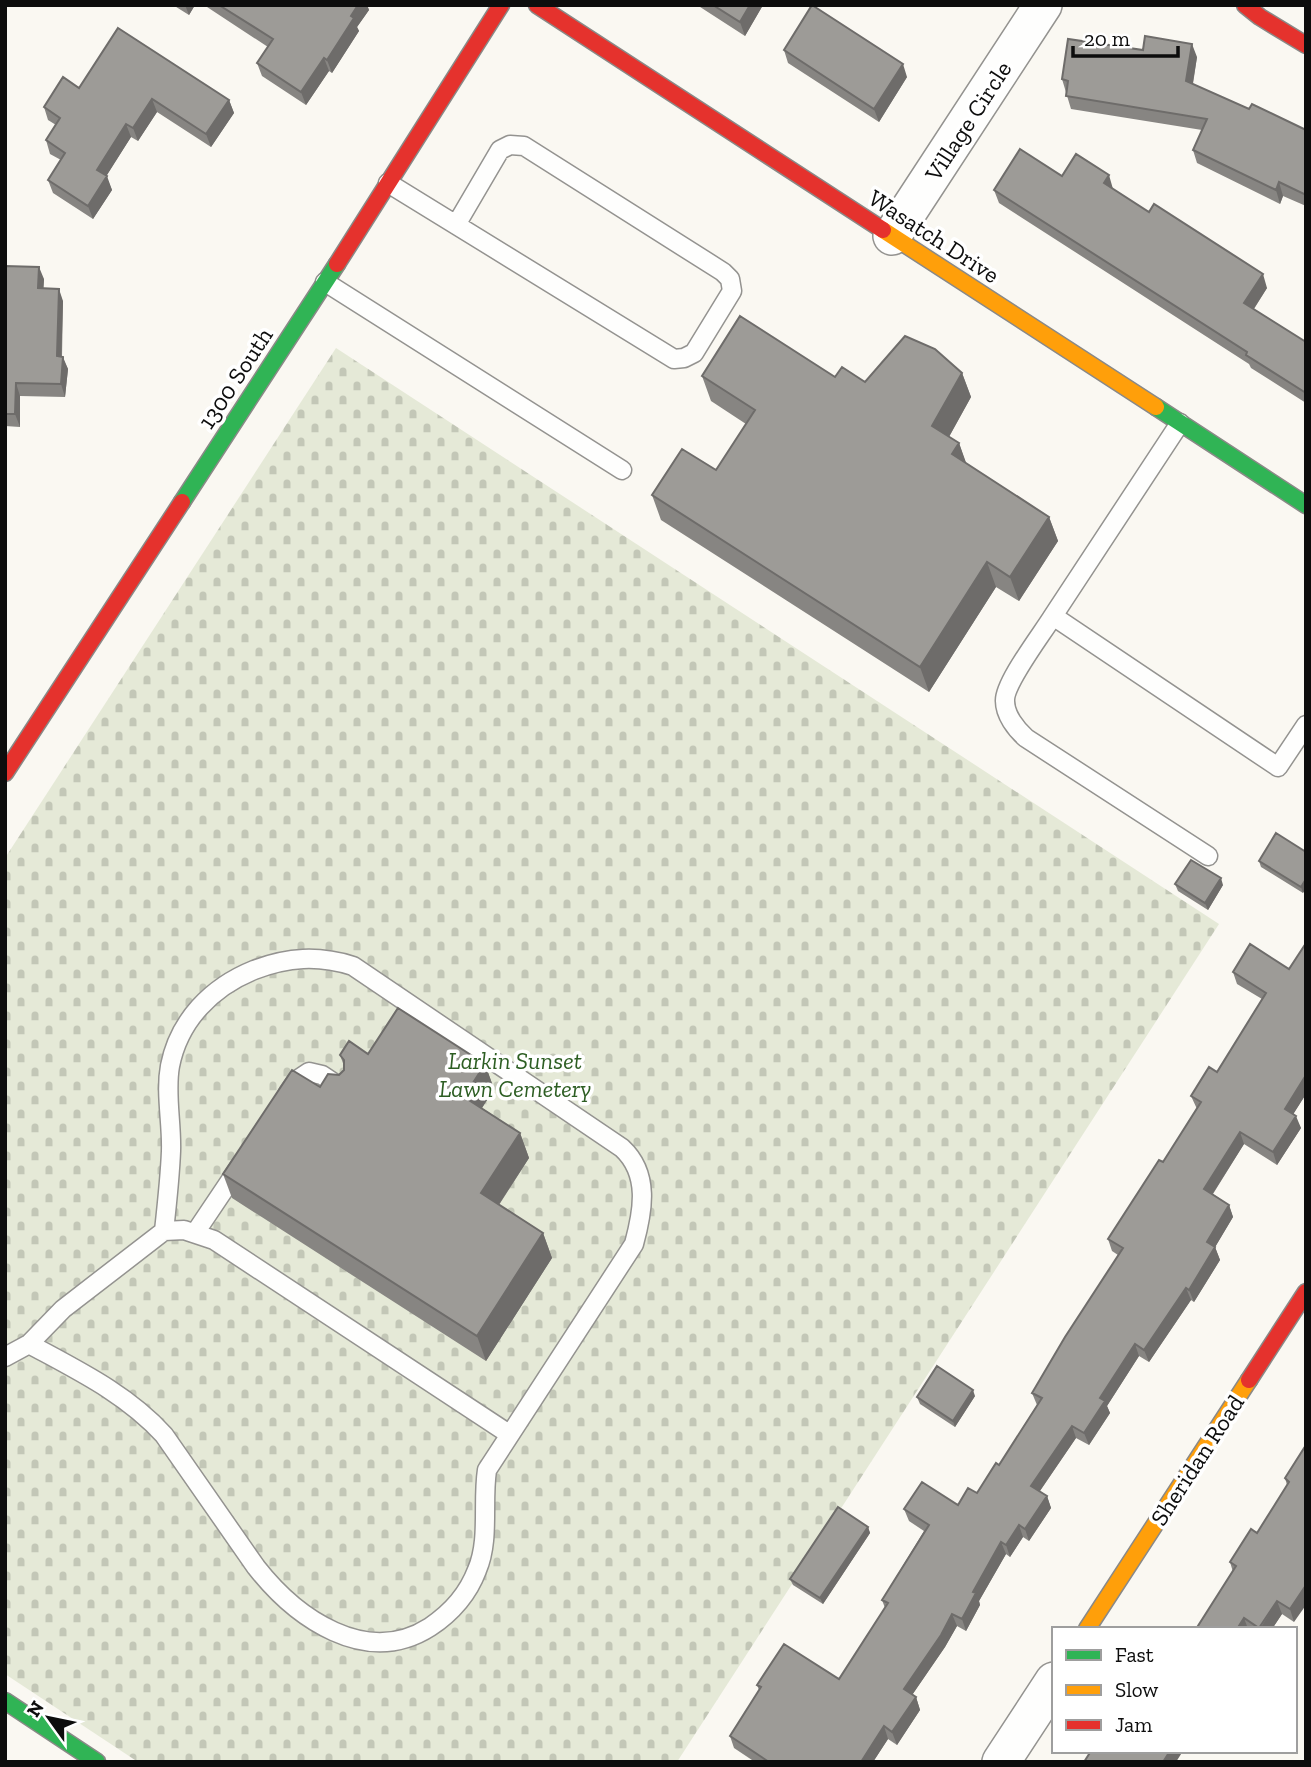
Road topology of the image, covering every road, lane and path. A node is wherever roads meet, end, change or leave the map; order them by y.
1 (501, 5) edge
2 (537, 5) edge
3 (1043, 5) edge
4 (1245, 5) edge
5 (1306, 45) edge
6 (388, 183) junction
7 (456, 225) junction
8 (892, 236) junction
9 (325, 282) junction
10 (1180, 423) junction
11 (622, 470) dead end
12 (1306, 505) edge
13 (1053, 616) junction
14 (1306, 725) edge
15 (5, 773) edge
16 (1208, 856) dead end
17 (343, 1089) edge
18 (275, 1113) edge
19 (246, 1156) edge
20 (164, 1230) junction
21 (195, 1233) junction
22 (1306, 1292) edge
23 (29, 1344) junction
24 (5, 1357) edge
25 (509, 1434) junction
26 (1088, 1627) edge
27 (1052, 1684) edge
28 (5, 1701) edge
29 (97, 1762) edge
30 (1001, 1762) edge

1 - 6 street, 1300 South
2 - 8 street, Wasatch Drive
3 - 8 street, Village Circle
4 - 5 street
6 - 7 lane
6 - 9 street, 1300 South
7 - 7 lane
8 - 10 street, Wasatch Drive
9 - 11 lane
9 - 15 street, 1300 South
10 - 12 street, Wasatch Drive
10 - 13 lane
13 - 14 lane
13 - 16 lane
17 - 18 lane
19 - 21 lane
20 - 21 lane
20 - 23 lane
20 - 25 lane
21 - 25 lane
22 - 26 street, Sheridan Road
23 - 24 lane
23 - 25 lane
27 - 30 street
28 - 29 street

